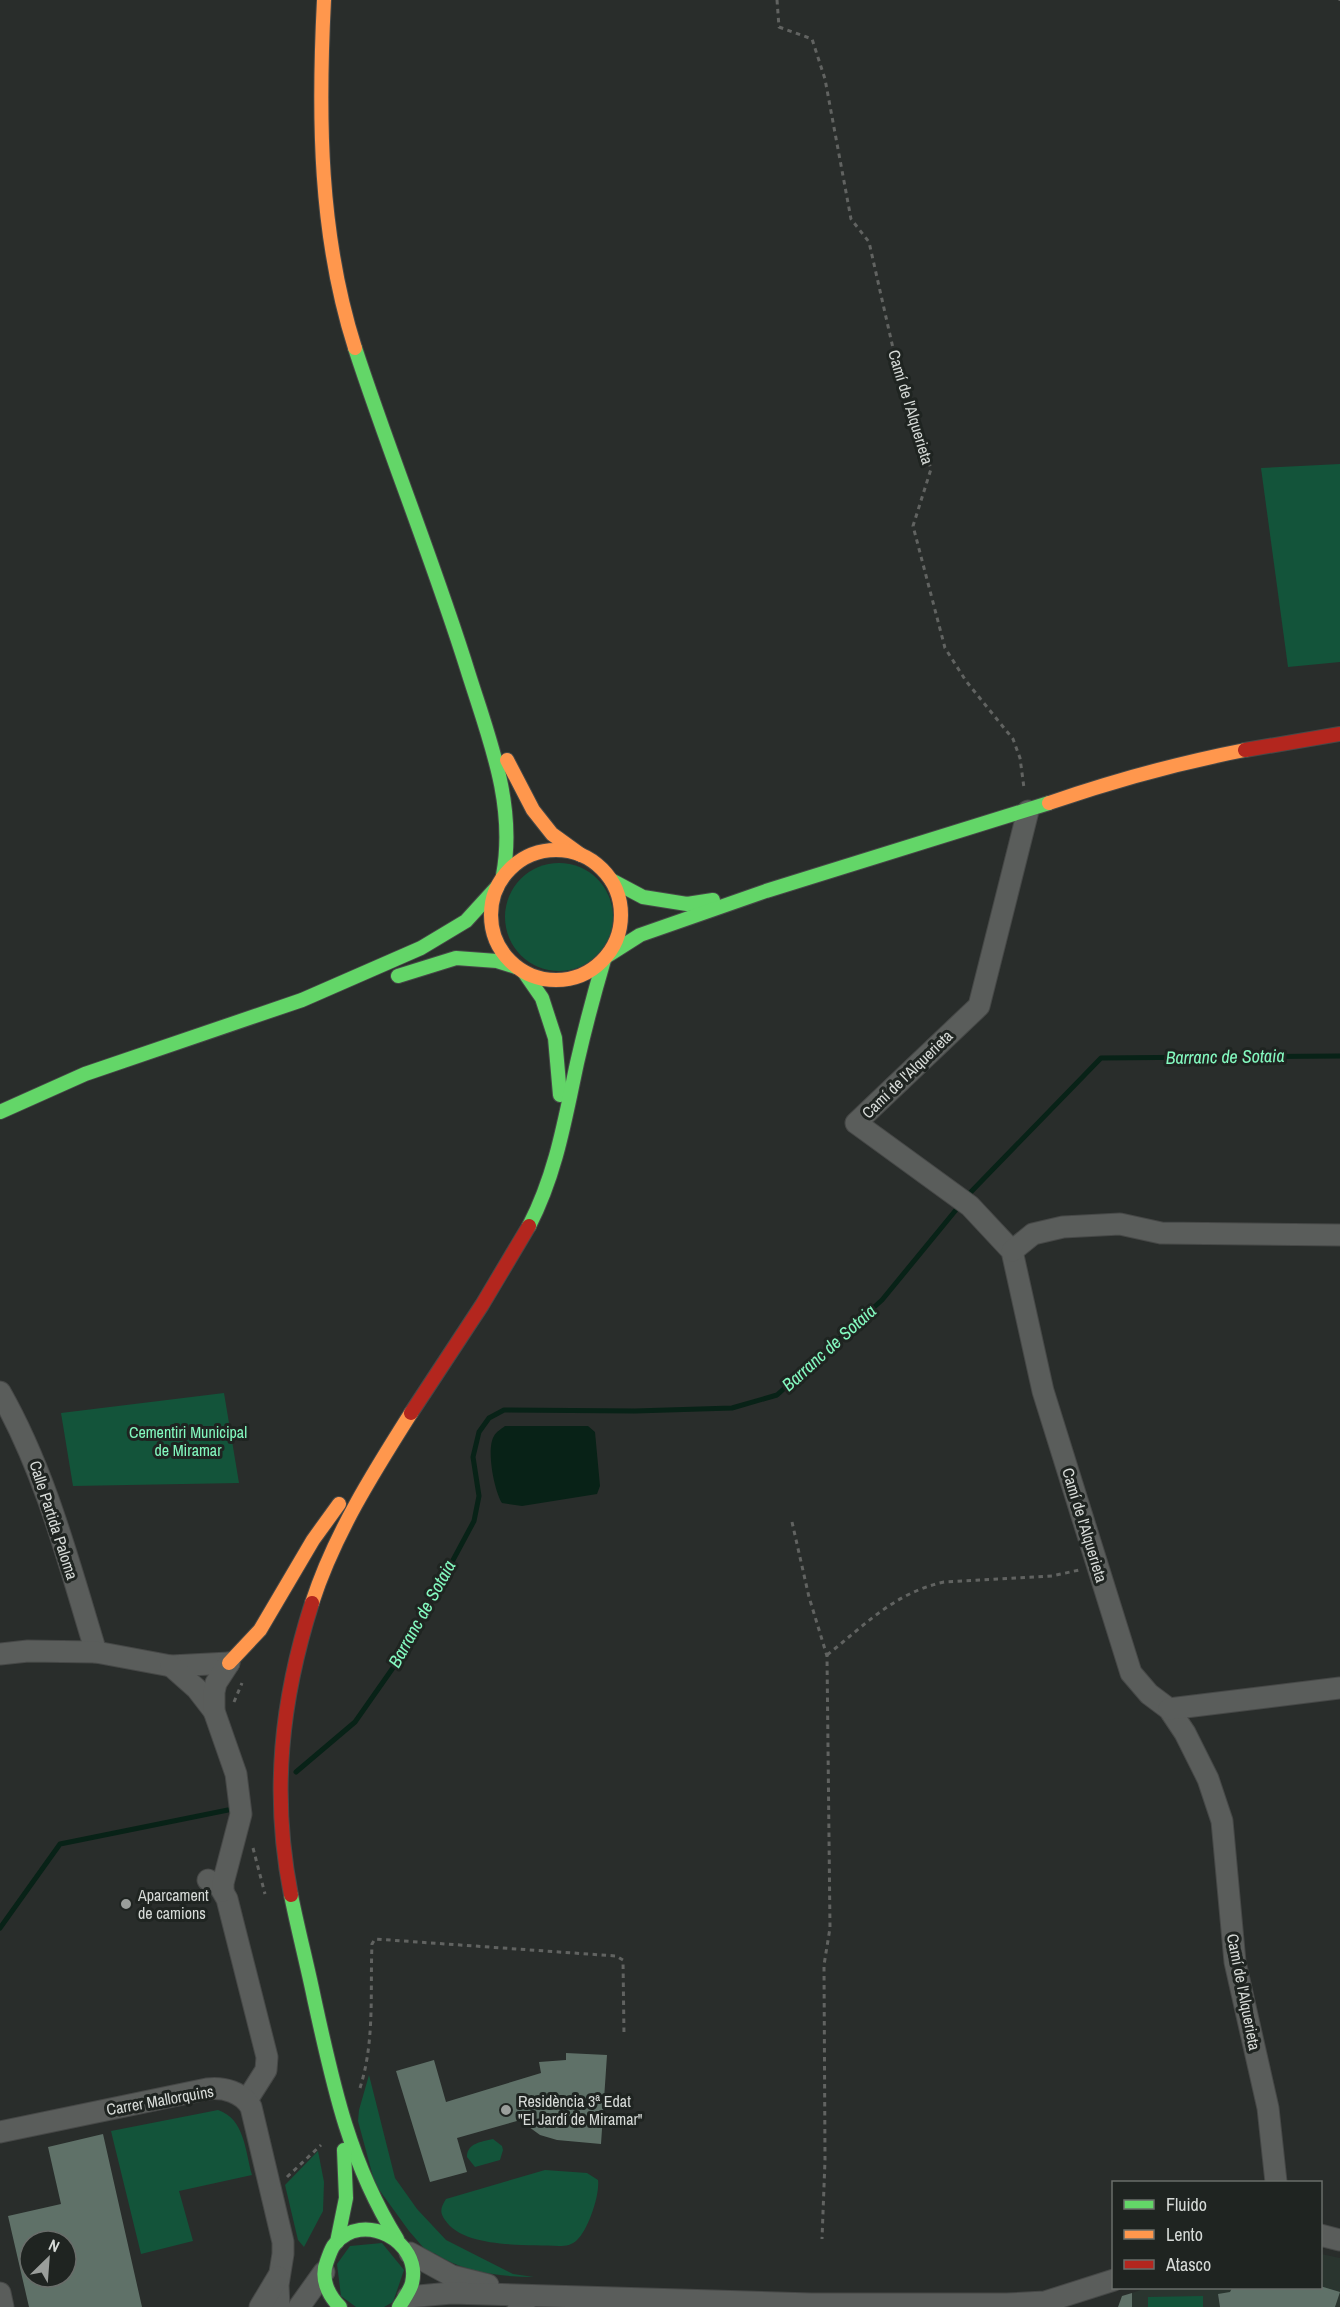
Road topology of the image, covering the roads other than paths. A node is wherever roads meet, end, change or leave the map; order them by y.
1 (324, 0) edge
2 (467, 667) junction
3 (1340, 734) edge
4 (1028, 811) junction
5 (584, 856) junction
6 (611, 880) junction
7 (500, 881) junction
8 (766, 891) junction
9 (605, 958) junction
10 (520, 969) junction
11 (389, 979) dead end
12 (370, 985) dead end
13 (302, 1000) junction
14 (0, 1112) edge
15 (560, 1146) junction
16 (1340, 1235) edge
17 (1012, 1251) junction
18 (0, 1392) edge
19 (385, 1456) junction
20 (96, 1652) junction
21 (0, 1654) edge
22 (229, 1663) junction
23 (171, 1666) junction
24 (1340, 1688) edge
25 (1169, 1709) junction
26 (222, 1710) junction
27 (247, 2100) junction
28 (341, 2115) junction
29 (0, 2132) edge
30 (1276, 2181) edge
31 (1322, 2236) edge
32 (1340, 2240) edge
33 (337, 2242) junction
34 (403, 2246) junction
35 (324, 2272) junction
36 (279, 2276) junction
37 (1112, 2280) edge
38 (0, 2293) edge
39 (547, 2297) junction
40 (569, 2298) junction
41 (403, 2303) edge
42 (811, 2305) edge
43 (1045, 2305) edge
44 (3, 2307) edge
45 (260, 2307) edge
46 (279, 2307) edge
47 (299, 2307) edge
48 (340, 2307) edge
49 (513, 2307) edge

1 - 2 main road
2 - 5 main road
2 - 7 main road
3 - 4 main road
4 - 8 main road
4 - 17 street, Camí de l'Alquerieta
5 - 6 main road
5 - 7 main road
6 - 8 main road
6 - 9 main road
7 - 10 main road
7 - 13 main road
8 - 9 main road
9 - 10 main road
9 - 15 main road
10 - 11 main road
10 - 15 main road
12 - 13 main road
13 - 14 main road
15 - 19 main road
16 - 17 street
17 - 25 street, Camí de l'Alquerieta
18 - 20 street, Calle Partida Paloma
19 - 22 main road
19 - 28 main road
20 - 21 street
20 - 23 street
22 - 23 street
22 - 26 street
23 - 26 street
24 - 25 street
25 - 30 street, Camí de l'Alquerieta
26 - 27 street
27 - 29 street, Carrer Mallorquins
27 - 36 street
28 - 33 main road
28 - 34 main road
31 - 32 street
33 - 34 main road
33 - 35 main road
34 - 40 street
34 - 41 main road
35 - 47 street
35 - 48 main road
36 - 45 street
36 - 46 street
37 - 43 street
38 - 44 street
39 - 40 street
39 - 41 street
39 - 49 lane
40 - 42 street
42 - 43 street

